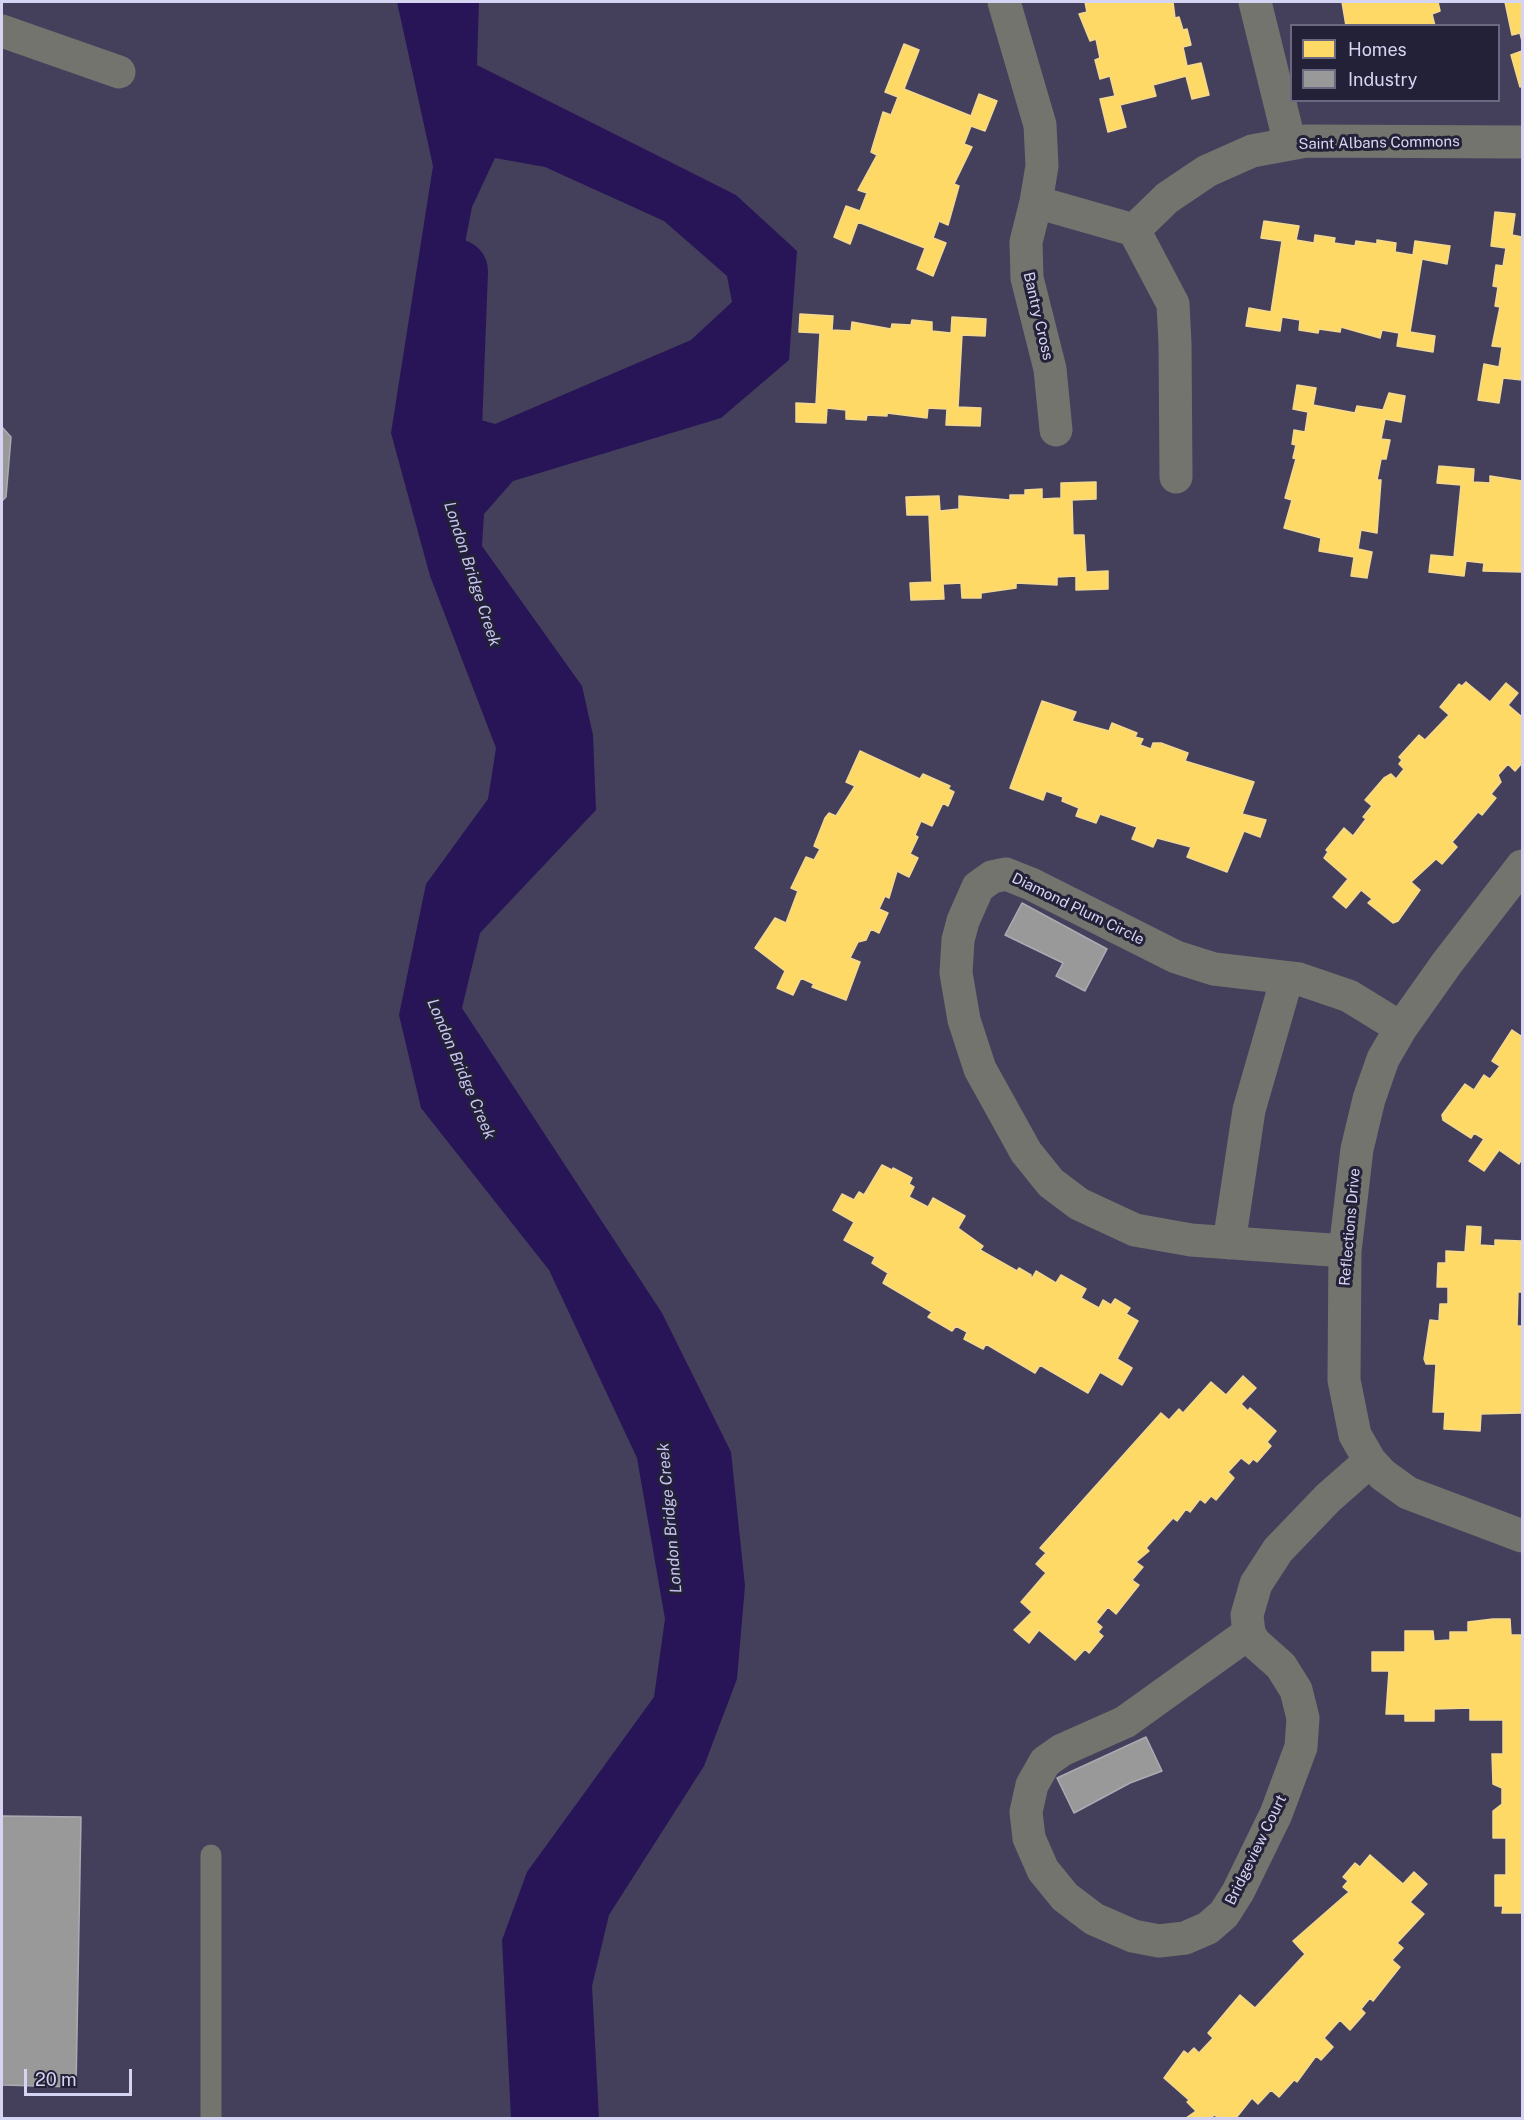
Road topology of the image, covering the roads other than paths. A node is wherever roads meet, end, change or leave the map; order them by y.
1 (1004, 2) edge
2 (1255, 2) edge
3 (2, 31) edge
4 (119, 72) dead end
5 (1522, 142) edge
6 (1290, 144) junction
7 (1036, 202) junction
8 (1134, 230) junction
9 (1056, 430) dead end
10 (1176, 477) dead end
11 (1522, 866) edge
12 (1287, 978) junction
13 (1401, 1028) junction
14 (1229, 1243) junction
15 (1345, 1251) junction
16 (1370, 1461) junction
17 (1522, 1536) edge
18 (1249, 1633) junction
19 (211, 1855) dead end
20 (212, 2118) edge

1 - 7 street
2 - 6 street
3 - 4 street
5 - 6 street, Saint Albans Commons
6 - 8 street, Saint Albans Commons
7 - 8 street
7 - 9 street, Bantry Cross
8 - 10 street
11 - 13 street, Reflections Drive
12 - 13 street, Diamond Plum Circle
12 - 14 street
12 - 14 street, Diamond Plum Circle
13 - 15 street, Reflections Drive
14 - 15 street, Diamond Plum Circle
15 - 16 street, Reflections Drive
16 - 17 street, Reflections Drive
16 - 18 street
18 - 18 street, Bridgeview Court
19 - 20 lane

